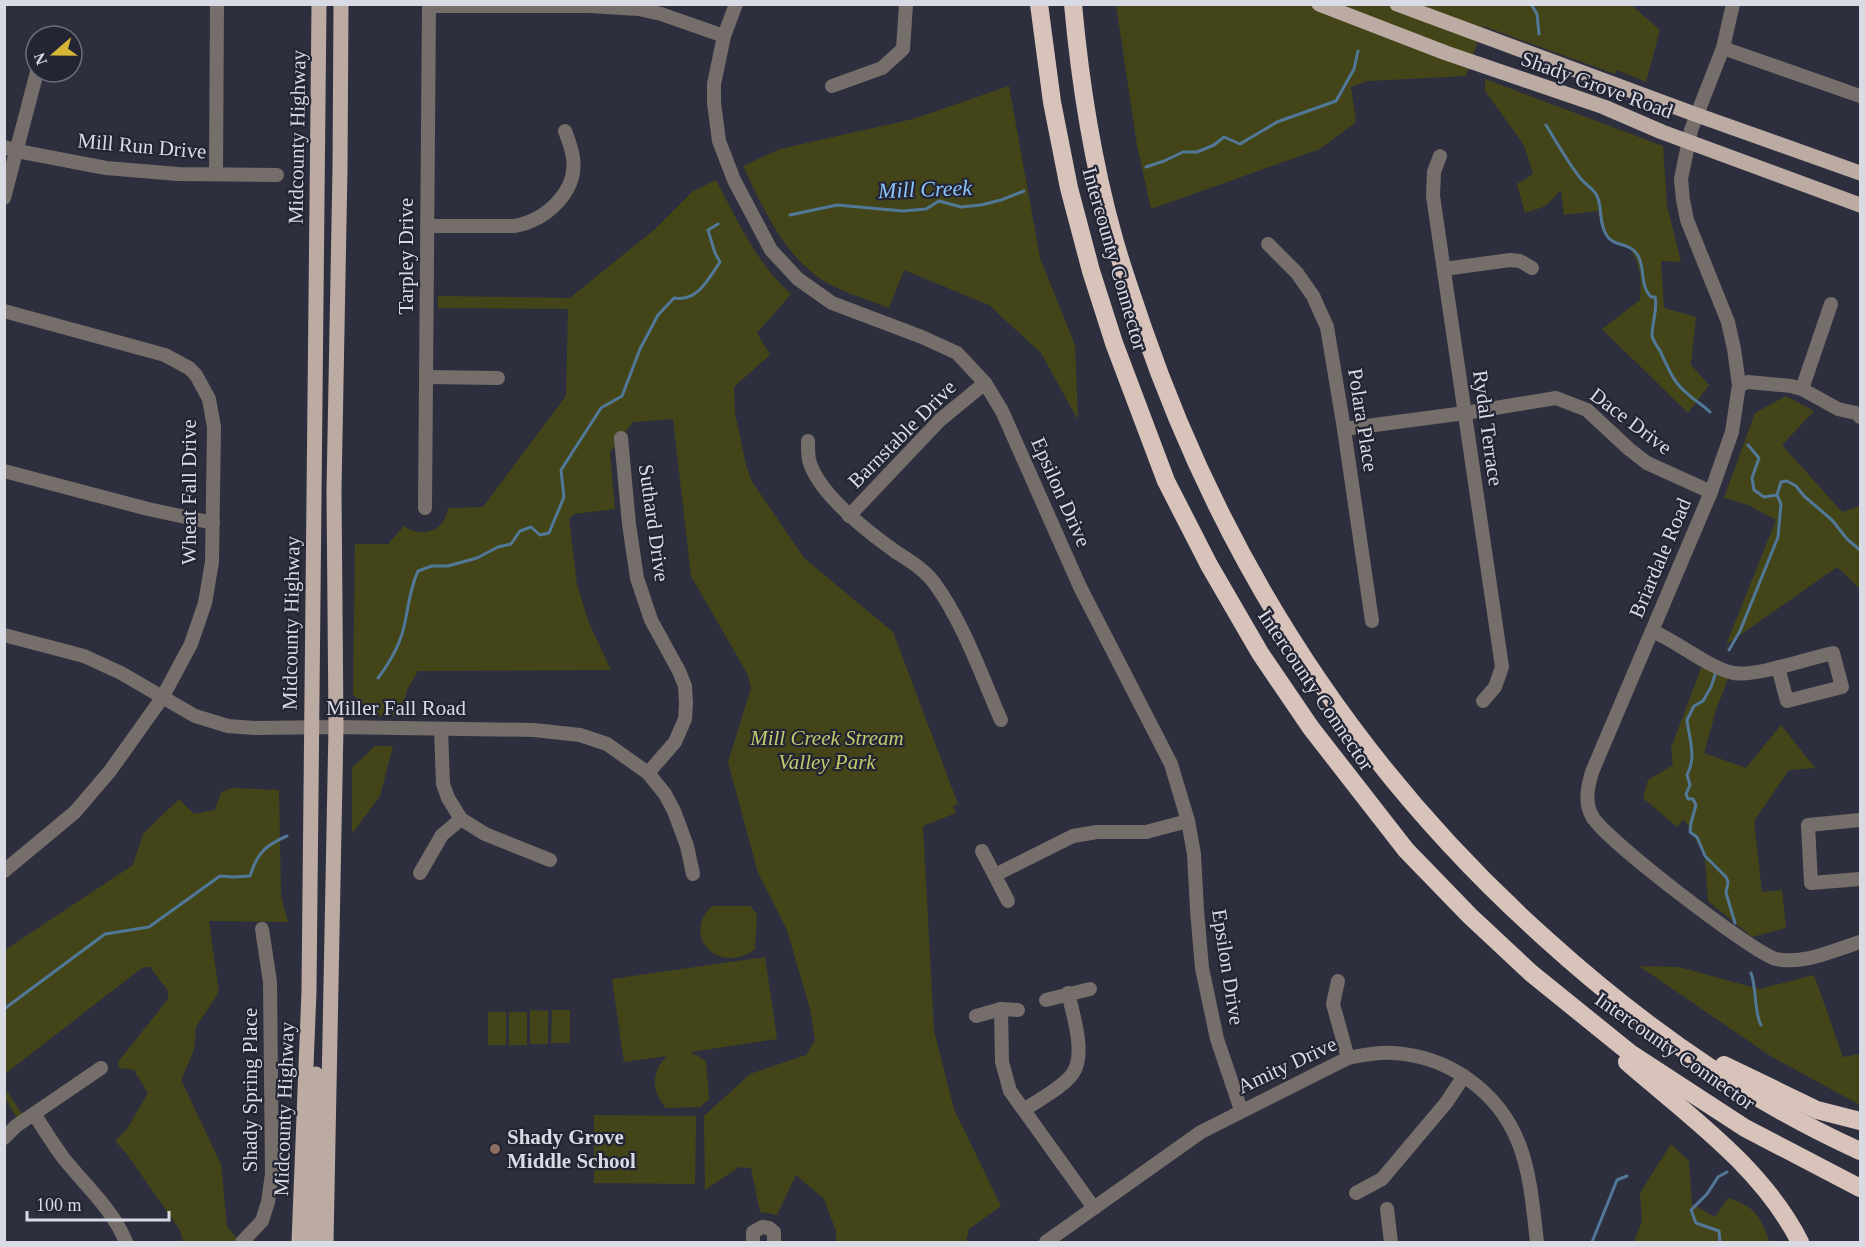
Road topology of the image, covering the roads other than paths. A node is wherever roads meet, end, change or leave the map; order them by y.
1 (217, 4) edge
2 (319, 4) edge
3 (341, 4) edge
4 (736, 4) edge
5 (906, 4) edge
6 (1039, 4) edge
7 (1073, 4) edge
8 (1319, 4) edge
9 (1397, 4) edge
10 (1733, 4) edge
11 (429, 5) edge
12 (724, 36) junction
13 (1723, 48) junction
14 (33, 84) edge
15 (832, 86) dead end
16 (1860, 96) edge
17 (1697, 115) junction
18 (565, 130) dead end
19 (1689, 141) junction
20 (11, 149) edge
21 (1440, 156) dead end
22 (1860, 173) edge
23 (216, 174) junction
24 (277, 175) dead end
25 (4, 198) edge
26 (1860, 205) edge
27 (427, 226) junction
28 (1268, 244) dead end
29 (1532, 268) dead end
30 (1444, 269) junction
31 (1831, 304) dead end
32 (4, 311) edge
33 (426, 377) junction
34 (498, 378) dead end
35 (985, 383) junction
36 (1739, 385) junction
37 (1802, 389) junction
38 (1465, 413) junction
39 (1860, 415) edge
40 (1344, 429) junction
41 (621, 438) dead end
42 (808, 441) dead end
43 (4, 471) edge
44 (1711, 492) junction
45 (425, 508) dead end
46 (849, 516) junction
47 (213, 523) junction
48 (1372, 621) dead end
49 (1652, 631) junction
50 (4, 635) edge
51 (1778, 667) junction
52 (162, 698) junction
53 (1483, 701) dead end
54 (1001, 720) dead end
55 (336, 727) junction
56 (311, 729) junction
57 (441, 729) junction
58 (648, 773) junction
59 (460, 819) junction
60 (1860, 820) edge
61 (1188, 821) junction
62 (982, 851) dead end
63 (550, 860) dead end
64 (4, 871) edge
65 (420, 873) dead end
66 (693, 874) dead end
67 (995, 875) junction
68 (1860, 879) edge
69 (1008, 901) dead end
70 (262, 929) dead end
71 (1860, 942) edge
72 (1531, 973) junction
73 (1338, 981) dead end
74 (1090, 989) dead end
75 (309, 991) junction
76 (1068, 993) junction
77 (1046, 1000) dead end
78 (1001, 1009) junction
79 (1018, 1010) dead end
80 (976, 1016) dead end
81 (1653, 1029) junction
82 (1348, 1058) junction
83 (101, 1068) dead end
84 (1464, 1076) junction
85 (1024, 1110) junction
86 (1241, 1110) junction
87 (34, 1114) junction
88 (1860, 1121) edge
89 (4, 1138) edge
90 (1860, 1151) edge
91 (1860, 1188) edge
92 (1356, 1192) dead end
93 (1094, 1208) junction
94 (1387, 1209) dead end
95 (126, 1242) edge
96 (242, 1242) edge
97 (299, 1242) edge
98 (314, 1242) edge
99 (326, 1242) edge
100 (753, 1242) edge
101 (774, 1242) edge
102 (1046, 1242) edge
103 (1391, 1242) edge
104 (1537, 1242) edge
105 (1800, 1242) edge

1 - 23 street
2 - 56 main road, Midcounty Highway
3 - 55 main road, Midcounty Highway
4 - 12 street, Epsilon Drive
5 - 15 street
6 - 72 highway, Intercounty Connector
7 - 81 highway, Intercounty Connector
8 - 19 main road, Shady Grove Road
9 - 17 main road, Shady Grove Road
10 - 13 street, Briardale Road
11 - 12 street
11 - 27 street, Tarpley Drive
12 - 35 street, Epsilon Drive
13 - 16 street
13 - 17 street, Briardale Road
14 - 20 street
17 - 19 street, Briardale Road
17 - 22 main road, Shady Grove Road
18 - 27 street
19 - 26 main road, Shady Grove Road
19 - 36 street, Briardale Road
20 - 23 street, Mill Run Drive
20 - 25 street
21 - 30 street, Rydal Terrace
23 - 24 street, Mill Run Drive
27 - 33 street, Tarpley Drive
28 - 40 street, Polara Place
29 - 30 street
30 - 38 street, Rydal Terrace
31 - 37 street
32 - 47 street, Wheat Fall Drive
33 - 34 street
33 - 45 street, Tarpley Drive
35 - 46 street, Barnstable Drive
35 - 61 street, Epsilon Drive
36 - 37 street
36 - 44 street, Briardale Road
37 - 39 street
38 - 40 street, Dace Drive
38 - 44 street, Dace Drive
38 - 53 street, Rydal Terrace
40 - 48 street, Polara Place
41 - 58 street, Suthard Drive
42 - 46 street
43 - 47 street
44 - 49 street, Briardale Road
46 - 54 street
47 - 52 street, Wheat Fall Drive
49 - 51 street
49 - 71 street, Briardale Road
50 - 52 street, Miller Fall Road
51 - 51 street
52 - 56 street, Miller Fall Road
52 - 64 street, Wheat Fall Drive
55 - 56 street, Miller Fall Road
55 - 57 street, Miller Fall Road
55 - 99 main road, Midcounty Highway
56 - 75 main road, Midcounty Highway
57 - 58 street, Miller Fall Road
57 - 59 street
58 - 66 street, Miller Fall Road
59 - 63 street
59 - 65 street
60 - 68 street
61 - 67 street
61 - 86 street, Epsilon Drive
62 - 67 street
67 - 69 street
70 - 96 street, Shady Spring Place
72 - 91 highway, Intercounty Connector
72 - 105 highway
73 - 82 street
74 - 76 street
75 - 97 main road, Midcounty Highway
75 - 98 main road
76 - 77 street
76 - 85 street
78 - 79 street
78 - 80 street
78 - 85 street
81 - 88 highway
81 - 90 highway, Intercounty Connector
82 - 84 street, Amity Drive
82 - 86 street, Amity Drive
83 - 87 street
84 - 92 street
84 - 104 street, Amity Drive
85 - 93 street
86 - 93 street, Amity Drive
87 - 89 street
87 - 95 street
93 - 102 street, Amity Drive
94 - 103 street
100 - 101 street

